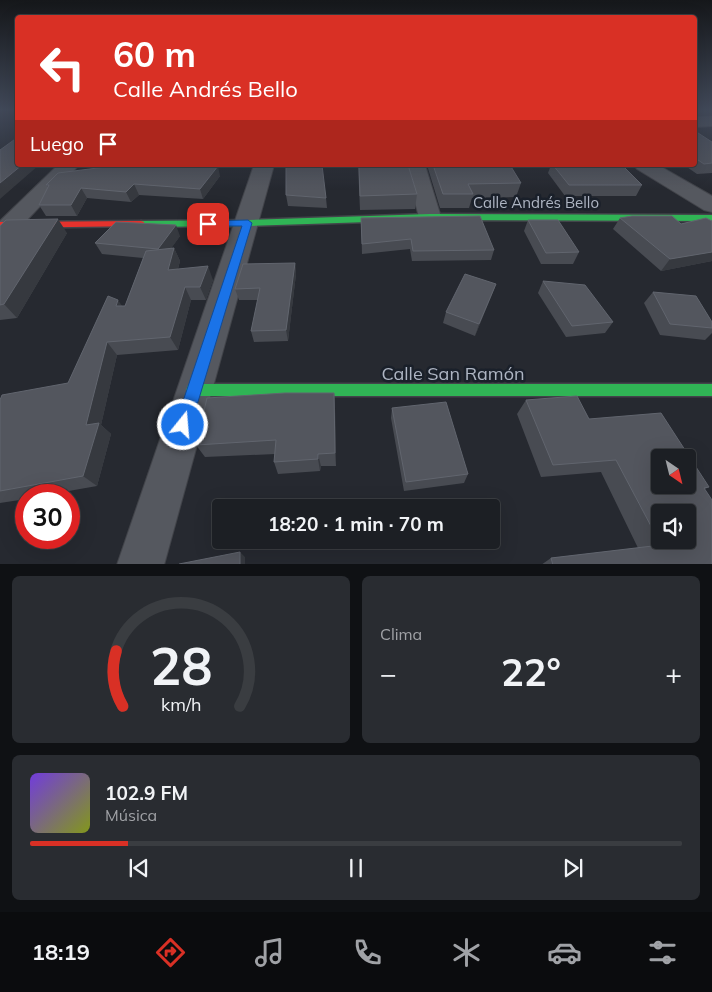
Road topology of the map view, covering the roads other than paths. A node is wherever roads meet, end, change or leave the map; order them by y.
1 (67, 167) edge
2 (263, 167) edge
3 (416, 167) edge
4 (647, 167) edge
5 (712, 205) edge
6 (430, 217) junction
7 (712, 218) edge
8 (248, 223) junction
9 (3, 228) edge
10 (193, 390) junction
11 (712, 390) edge
12 (140, 564) edge

1 - 9 street
2 - 8 street
3 - 6 street
4 - 5 street
6 - 7 street, Calle Andrés Bello
6 - 8 street, Calle Andrés Bello
8 - 9 street, Calle Andrés Bello
8 - 10 street
10 - 11 street, Calle San Ramón
10 - 12 street

